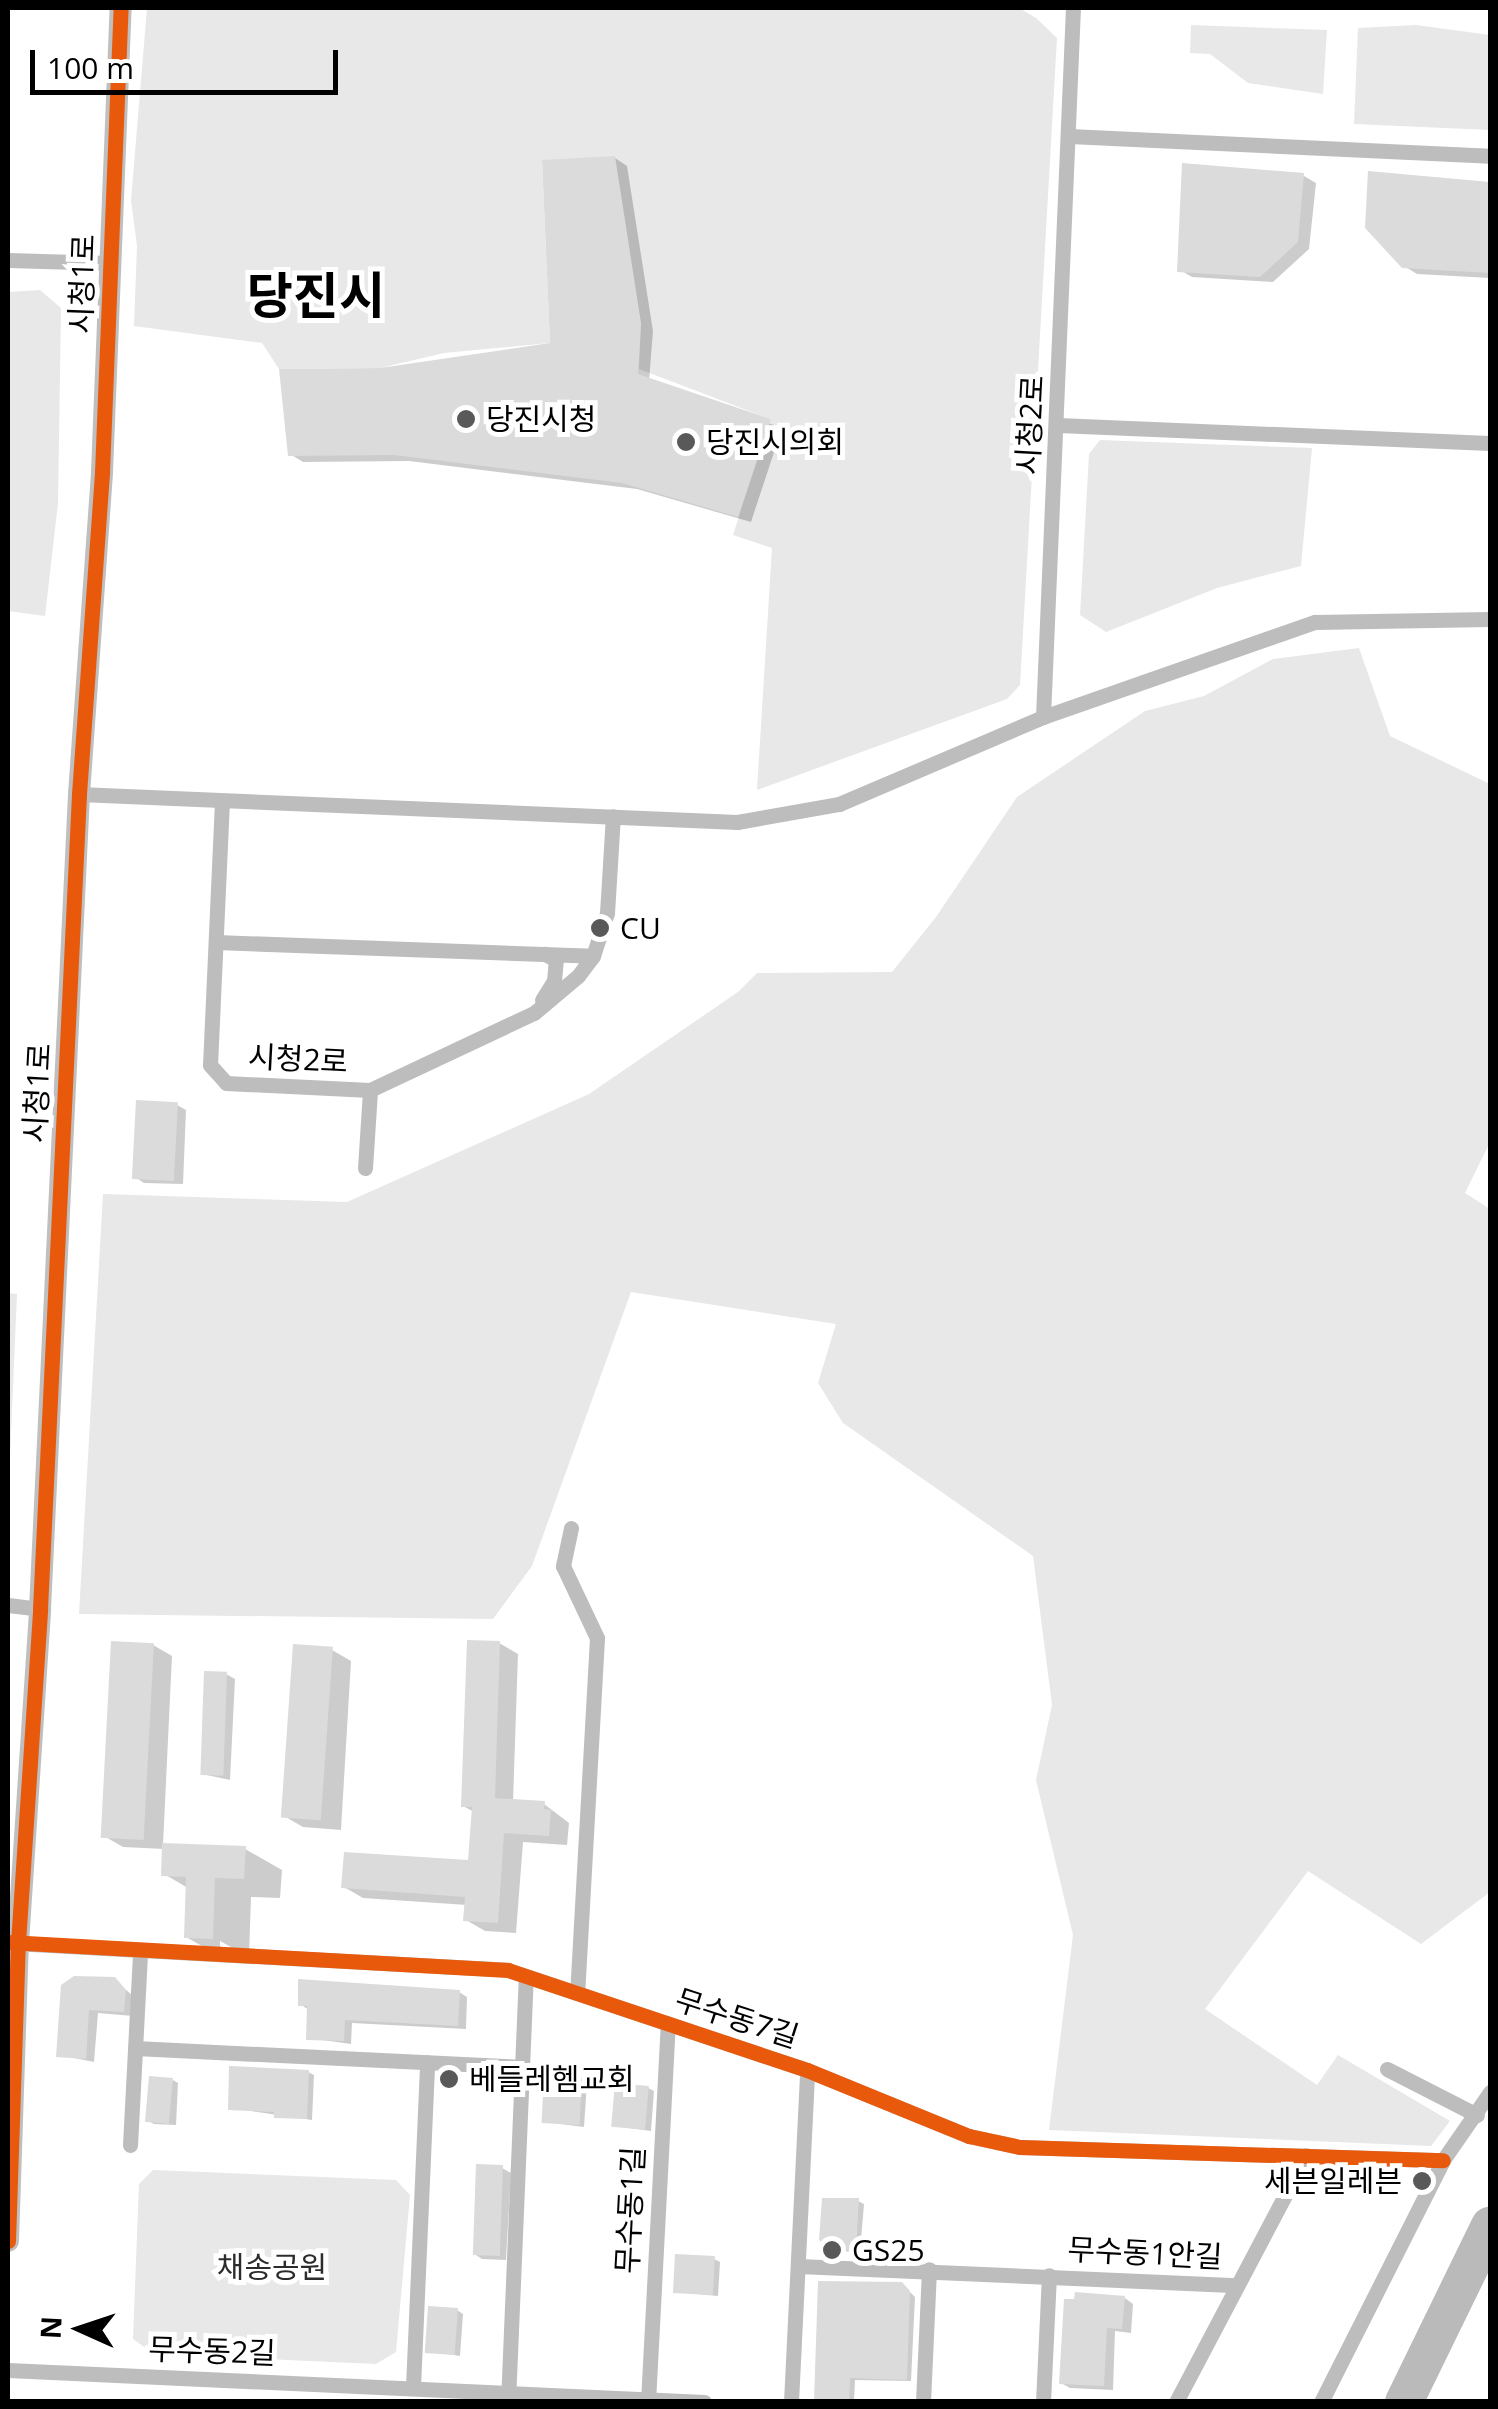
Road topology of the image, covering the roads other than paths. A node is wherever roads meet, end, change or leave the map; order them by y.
1 (121, 8) edge
2 (1073, 8) edge
3 (1069, 136) junction
4 (1490, 156) edge
5 (8, 260) edge
6 (110, 263) junction
7 (1058, 425) junction
8 (1490, 444) edge
9 (1490, 619) edge
10 (1042, 717) junction
11 (79, 794) junction
12 (222, 800) junction
13 (613, 816) junction
14 (216, 942) junction
15 (545, 954) junction
16 (593, 956) junction
17 (534, 1013) junction
18 (370, 1090) junction
19 (365, 1168) dead end
20 (571, 1528) dead end
21 (8, 1605) edge
22 (40, 1608) junction
23 (13, 1942) edge
24 (140, 1951) junction
25 (526, 1976) junction
26 (577, 1992) junction
27 (668, 2024) junction
28 (135, 2048) junction
29 (427, 2062) junction
30 (520, 2066) junction
31 (1387, 2069) dead end
32 (806, 2070) junction
33 (1490, 2092) edge
34 (1477, 2115) junction
35 (130, 2145) dead end
36 (1306, 2155) junction
37 (1442, 2160) junction
38 (8, 2241) edge
39 (798, 2266) junction
40 (929, 2269) junction
41 (1050, 2275) junction
42 (1237, 2285) junction
43 (8, 2370) edge
44 (414, 2387) junction
45 (508, 2396) edge
46 (648, 2400) edge
47 (704, 2402) edge
48 (791, 2402) edge
49 (922, 2402) edge
50 (1043, 2402) edge
51 (1176, 2402) edge
52 (1321, 2402) edge

1 - 6 street, 시청1로
2 - 3 street, 시청2로
3 - 4 street
3 - 7 street, 시청2로
5 - 6 street
6 - 11 street, 시청1로
7 - 8 street
7 - 10 street, 시청2로
9 - 10 street
10 - 13 street
11 - 12 street
11 - 22 street, 시청1로
12 - 13 street
12 - 14 street, 시청2로
13 - 16 street, 시청2로
14 - 15 street
14 - 18 street, 시청2로
15 - 16 street
15 - 17 street
16 - 17 street, 시청2로
17 - 18 street, 시청2로
18 - 19 street
20 - 26 street
21 - 22 street
22 - 23 street, 시청1로
23 - 24 street, 무수동7길
23 - 38 street, 시청1로
24 - 25 street, 무수동7길
24 - 28 street
25 - 26 street, 무수동7길
25 - 30 street
26 - 27 street, 무수동7길
27 - 32 street, 무수동7길
27 - 46 street, 무수동1길
28 - 29 street
28 - 35 street
29 - 30 street
29 - 44 street
30 - 45 street
31 - 34 street
32 - 36 street, 무수동7길
32 - 39 street
33 - 34 street
34 - 37 street
36 - 37 street, 무수동7길
36 - 42 street, 무수동1안길
37 - 52 street
39 - 40 street, 무수동1안길
39 - 48 street
40 - 41 street, 무수동1안길
40 - 49 street
41 - 42 street, 무수동1안길
41 - 50 street, 무수동1안길
42 - 51 street, 무수동1안길
43 - 44 street, 무수동2길
44 - 45 street, 무수동2길
45 - 46 street
46 - 47 street

